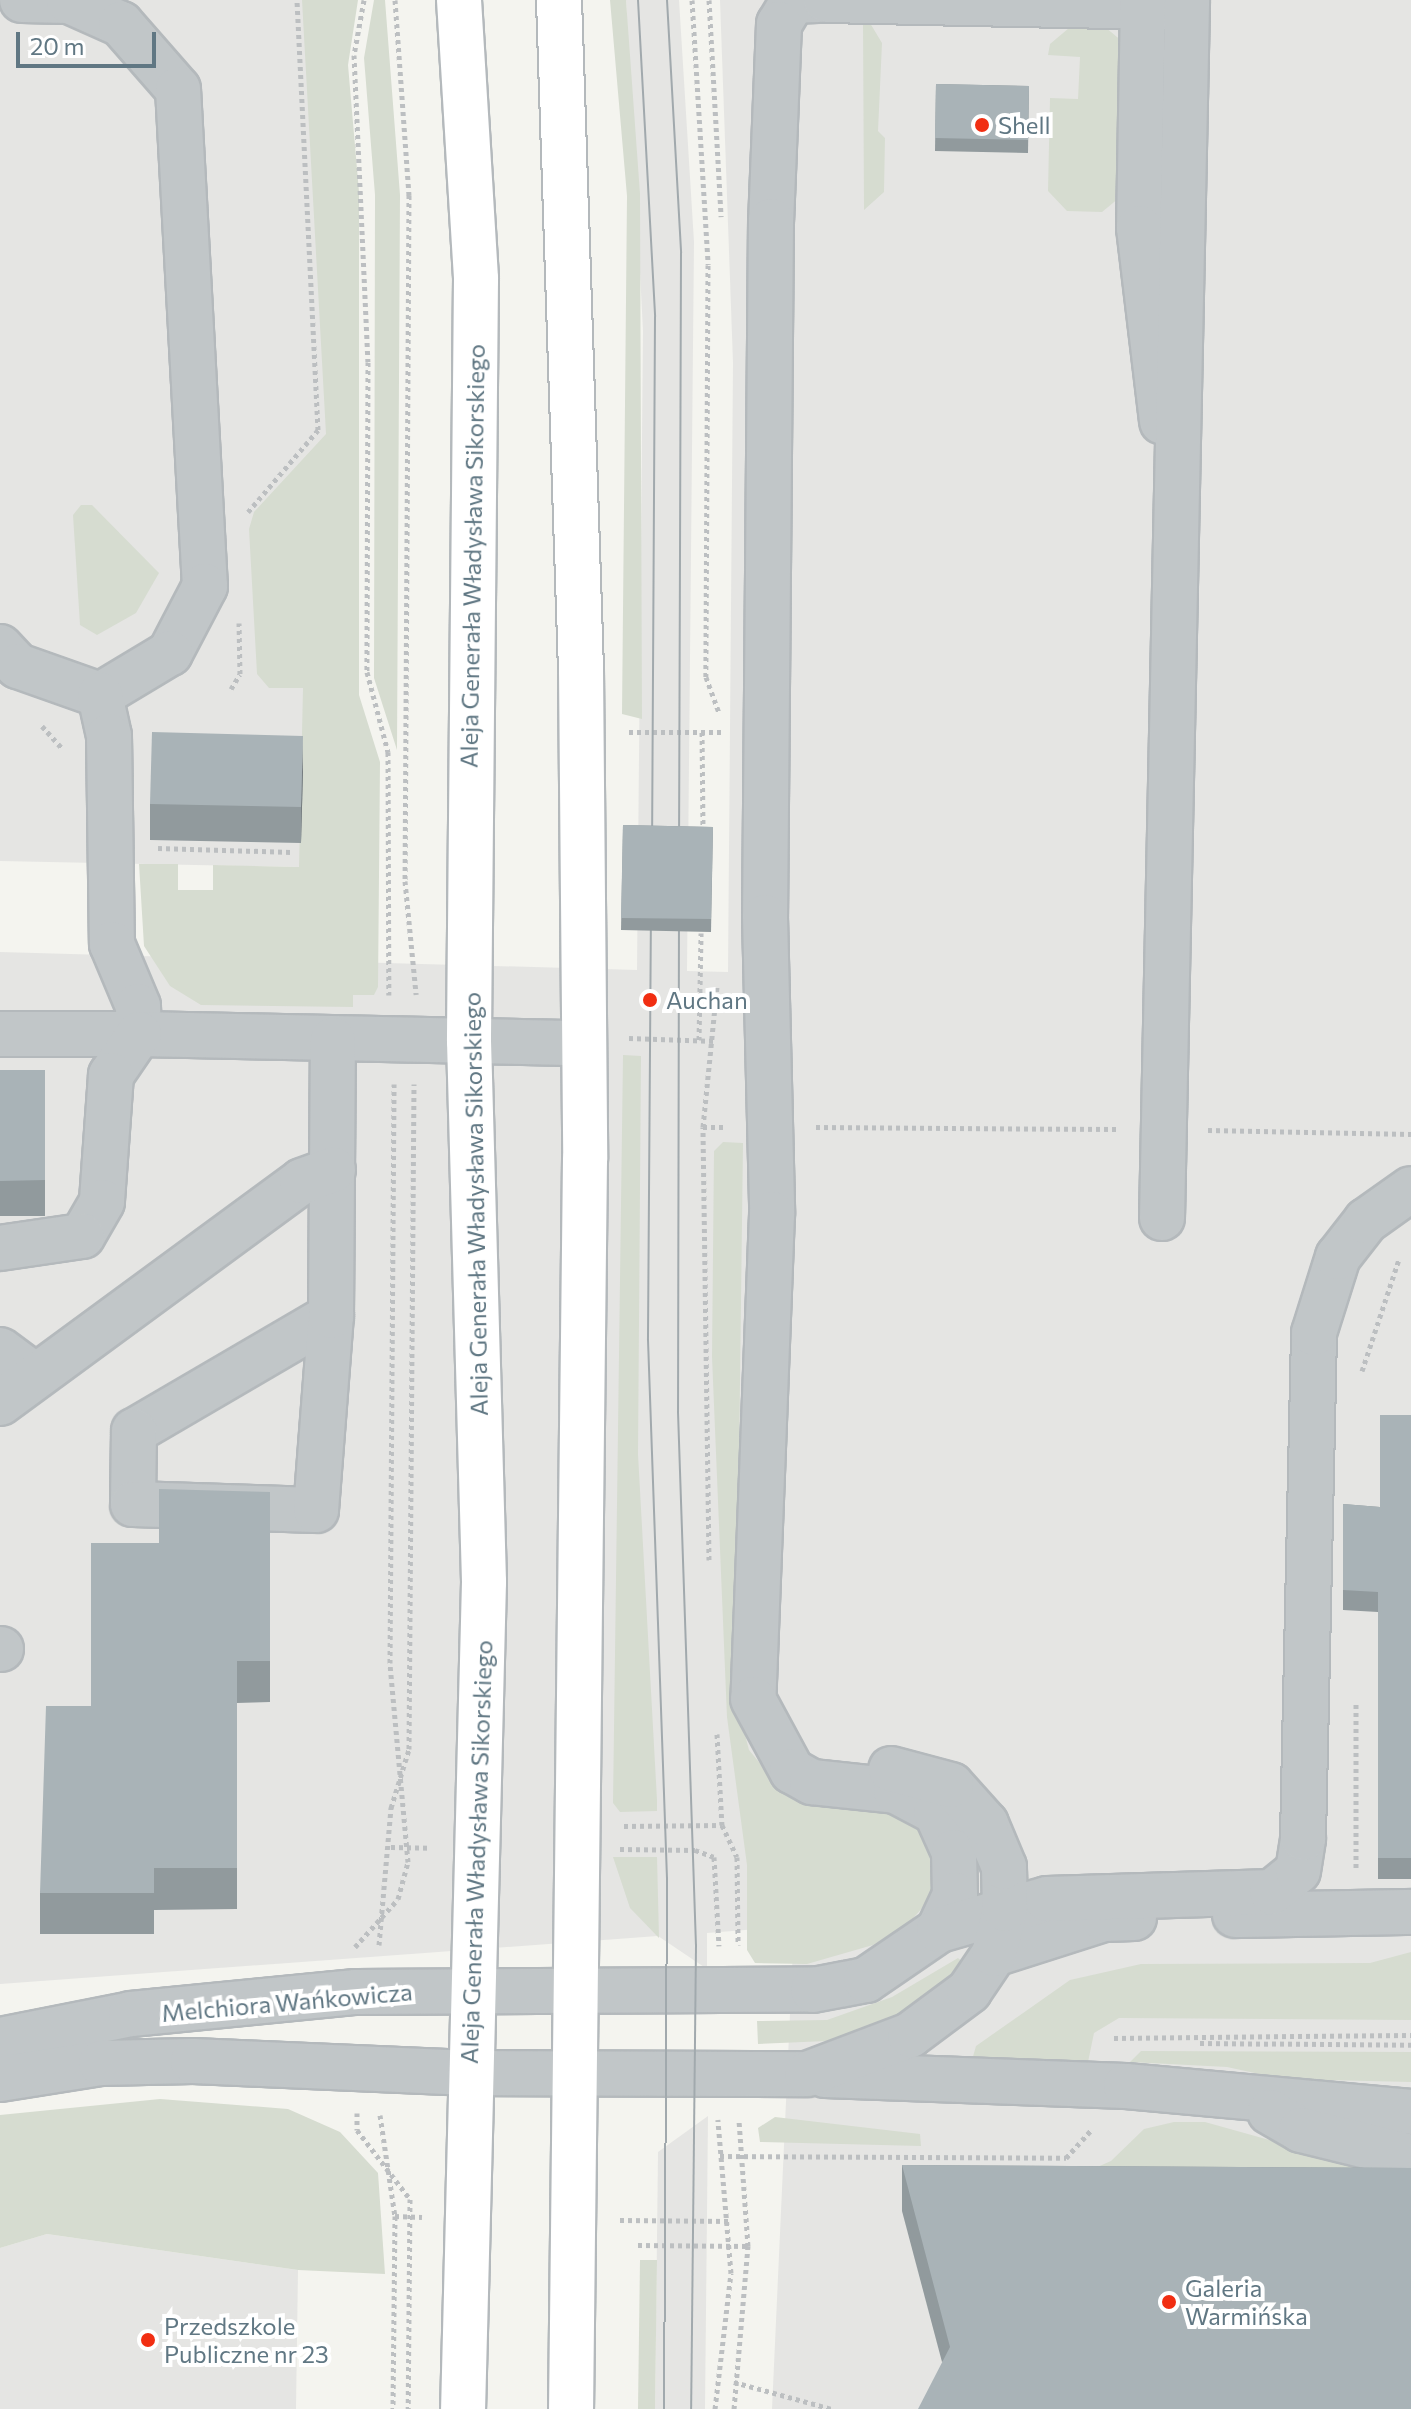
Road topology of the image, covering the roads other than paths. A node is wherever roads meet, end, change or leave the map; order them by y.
1 (22, 0) edge
2 (459, 0) edge
3 (559, 0) edge
4 (818, 0) edge
5 (826, 0) edge
6 (1142, 3) edge
7 (1187, 4) edge
8 (1172, 472) junction
9 (0, 647) edge
10 (100, 695) junction
11 (0, 1034) edge
12 (139, 1034) junction
13 (333, 1040) junction
14 (469, 1041) junction
15 (580, 1043) junction
16 (333, 1170) junction
17 (1411, 1189) edge
18 (1162, 1218) dead end
19 (0, 1248) edge
20 (331, 1316) junction
21 (0, 1350) edge
22 (35, 1376) junction
23 (0, 1403) edge
24 (770, 1739) junction
25 (1005, 1909) junction
26 (1411, 1912) edge
27 (939, 1930) junction
28 (994, 1954) junction
29 (469, 1990) junction
30 (577, 1993) junction
31 (0, 2040) edge
32 (470, 2073) junction
33 (807, 2074) junction
34 (578, 2075) junction
35 (0, 2079) edge
36 (1247, 2098) junction
37 (1411, 2112) edge
38 (1411, 2157) edge
39 (463, 2409) edge
40 (571, 2409) edge

1 - 10 street
2 - 14 main road, Aleja Generała Władysława Sikorskiego
3 - 15 main road
4 - 24 street
5 - 6 street
6 - 7 street
6 - 8 street
7 - 8 street
8 - 18 street
9 - 10 street
10 - 12 street
11 - 12 street
12 - 13 street
12 - 19 street
13 - 14 street
13 - 16 street
14 - 15 street
14 - 29 main road, Aleja Generała Władysława Sikorskiego
15 - 30 main road
16 - 20 street
16 - 22 street
17 - 25 street, Melchiora Wańkowicza
20 - 20 street
21 - 22 street
22 - 23 street
24 - 25 street
24 - 27 street
25 - 27 street, Melchiora Wańkowicza
25 - 28 street
26 - 28 street
27 - 30 street, Melchiora Wańkowicza
28 - 33 street
29 - 30 street, Melchiora Wańkowicza
29 - 31 street, Melchiora Wańkowicza
29 - 32 main road, Aleja Generała Władysława Sikorskiego
30 - 34 main road
32 - 34 street, Melchiora Wańkowicza
32 - 35 street, Melchiora Wańkowicza
32 - 39 main road, Aleja Generała Władysława Sikorskiego
33 - 34 street, Melchiora Wańkowicza
33 - 36 street, Melchiora Wańkowicza
34 - 40 main road
36 - 37 street, Melchiora Wańkowicza
36 - 38 street

